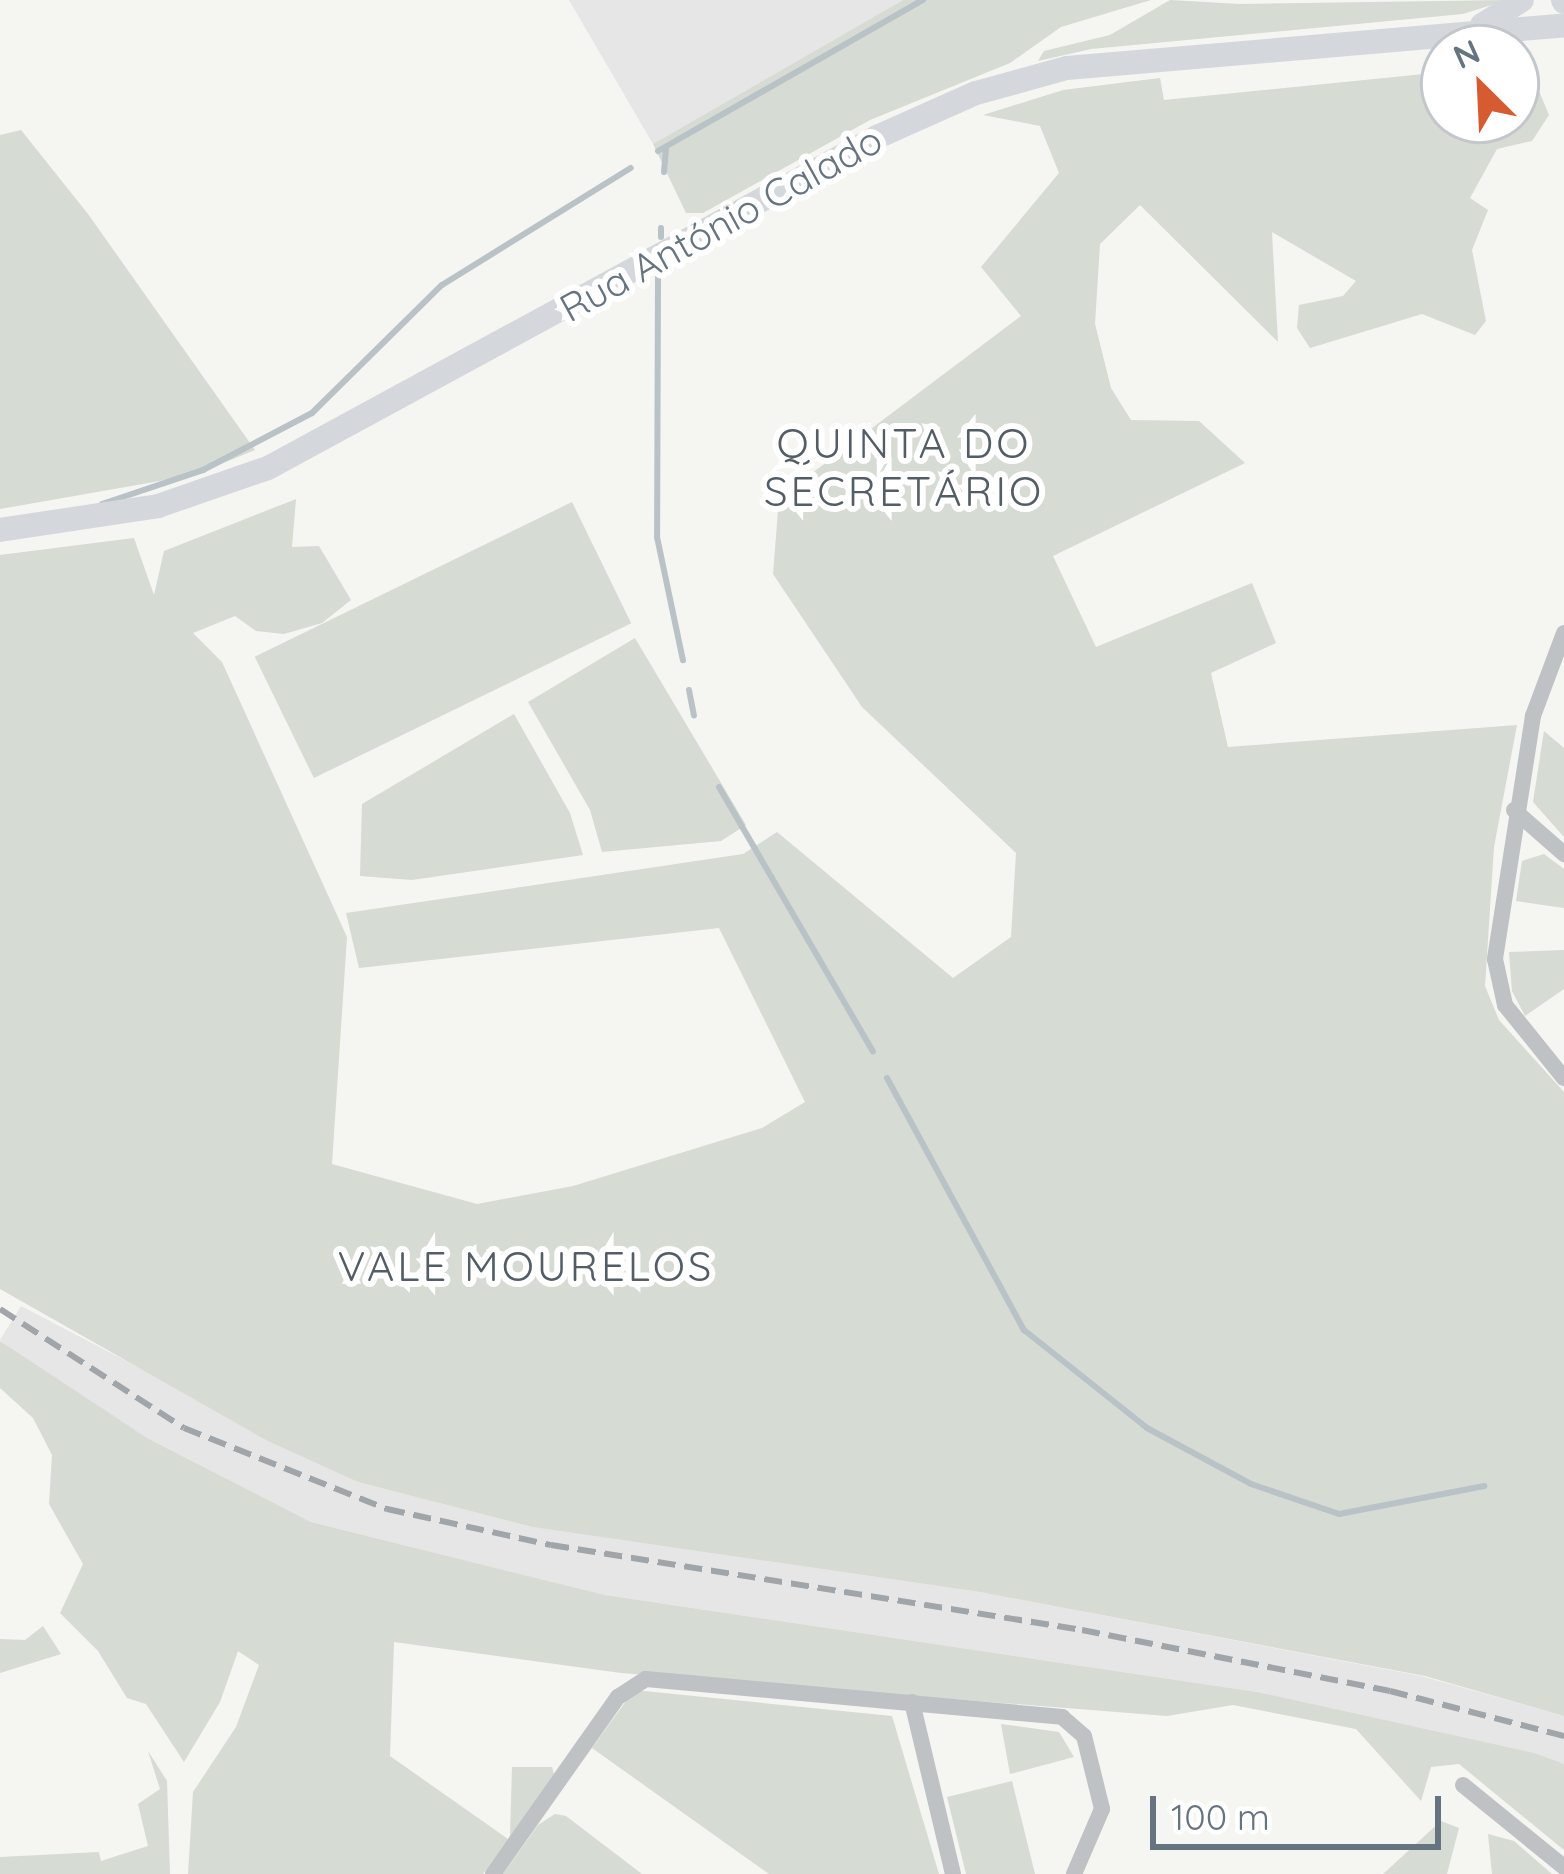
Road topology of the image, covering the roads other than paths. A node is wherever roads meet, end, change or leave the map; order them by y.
1 (1522, 0) edge
2 (1483, 24) edge
3 (1420, 34) edge
4 (0, 530) edge
5 (1564, 633) edge
6 (1514, 810) junction
7 (1564, 854) edge
8 (1564, 1078) edge
9 (912, 1702) junction
10 (1463, 1785) dead end
11 (1564, 1867) edge
12 (493, 1874) edge
13 (953, 1874) edge
14 (1074, 1874) edge

1 - 2 street, Rua António Calado
3 - 4 street, Rua António Calado
5 - 6 street
6 - 7 street
6 - 8 street
9 - 12 street
9 - 13 street
9 - 14 street
10 - 11 street

